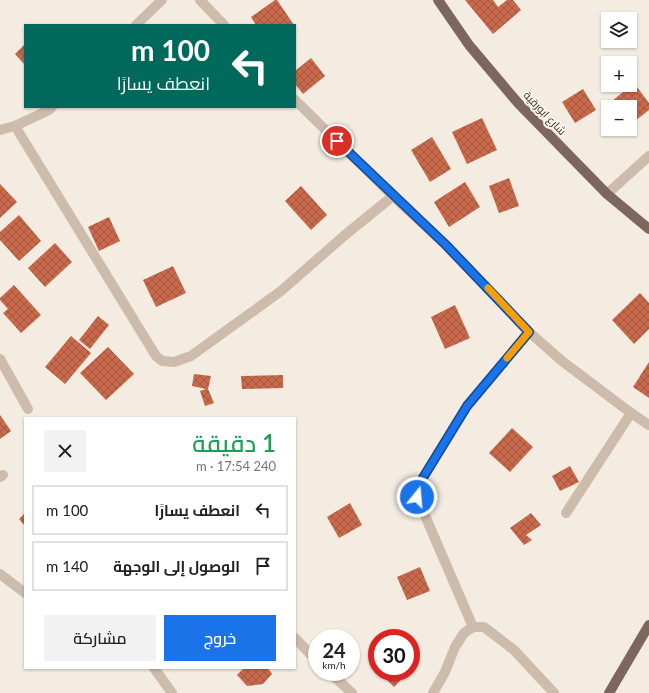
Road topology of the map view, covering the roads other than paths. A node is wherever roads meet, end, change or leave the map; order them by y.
1 (162, 0) edge
2 (200, 0) edge
3 (438, 0) edge
4 (137, 24) edge
5 (223, 24) edge
6 (296, 101) edge
7 (51, 108) edge
8 (15, 126) junction
9 (0, 130) edge
10 (649, 156) edge
11 (606, 194) junction
12 (393, 196) junction
13 (649, 229) edge
14 (529, 332) junction
15 (0, 359) edge
16 (28, 409) dead end
17 (631, 414) junction
18 (649, 425) edge
19 (566, 512) dead end
20 (0, 574) edge
21 (24, 592) edge
22 (649, 625) edge
23 (473, 627) junction
24 (296, 639) edge
25 (308, 651) edge
26 (155, 669) edge
27 (339, 681) edge
28 (172, 693) edge
29 (352, 693) edge
30 (433, 693) edge
31 (554, 693) edge
32 (609, 693) edge

1 - 4 street
2 - 5 street
3 - 11 main road, شارع ابورقية
6 - 12 street
7 - 8 street
8 - 9 street
8 - 12 street
10 - 11 street
11 - 13 main road, شارع ابورقية
12 - 14 street
14 - 17 street
14 - 23 street
15 - 16 street
17 - 18 street
17 - 19 street
20 - 21 street
22 - 32 main road
23 - 30 street
23 - 31 street
24 - 25 street
26 - 28 street
27 - 29 street

